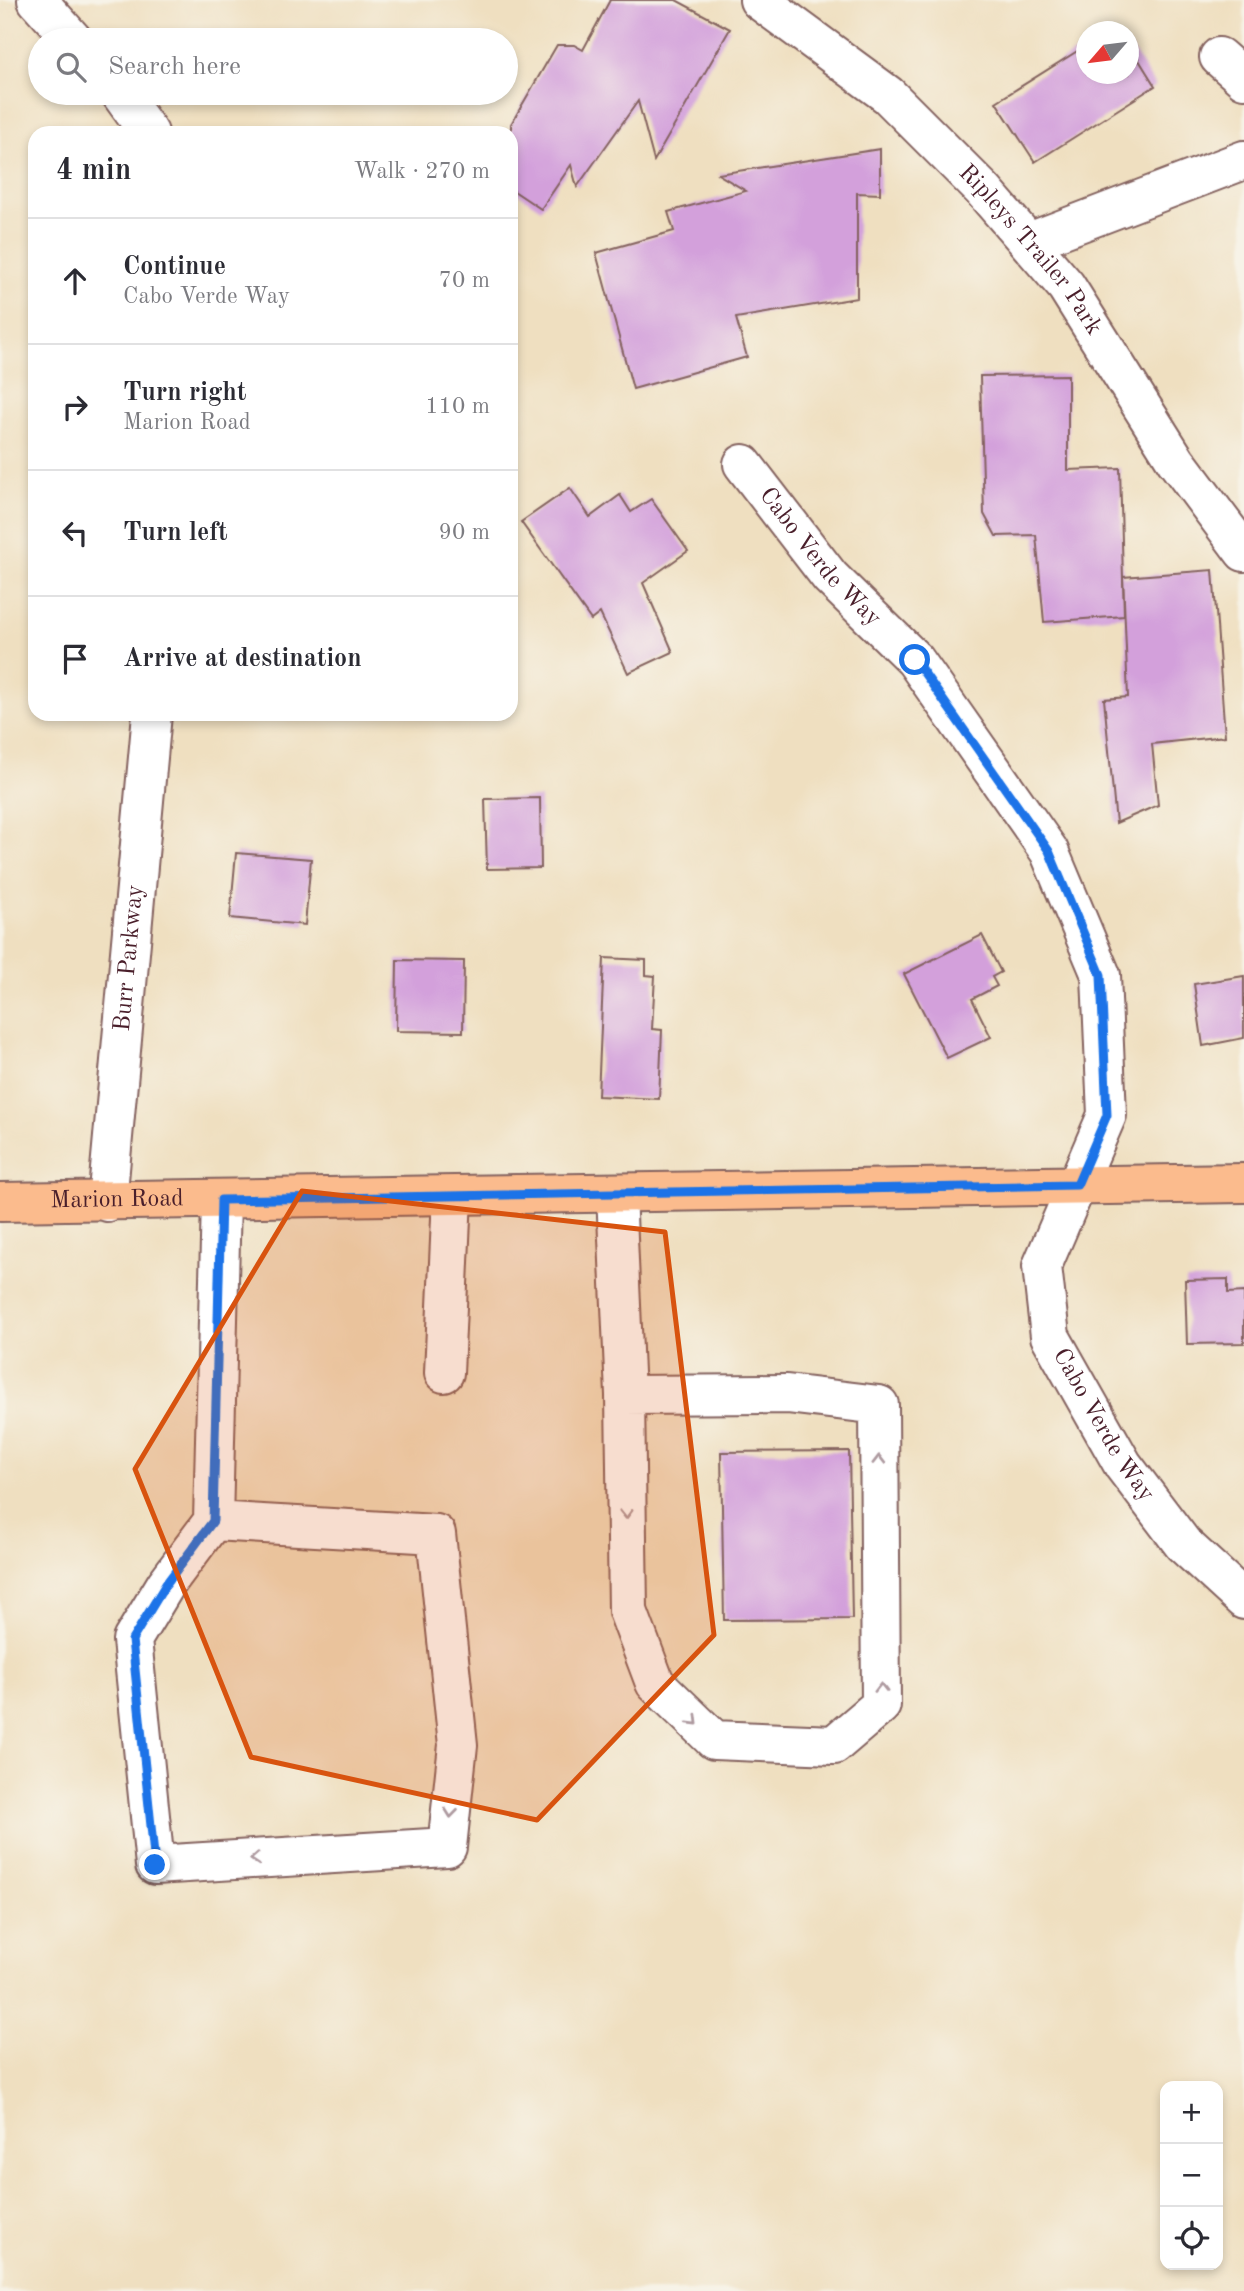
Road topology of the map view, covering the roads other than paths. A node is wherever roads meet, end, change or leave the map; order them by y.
1 (37, 0) edge
2 (759, 0) edge
3 (62, 28) edge
4 (129, 105) edge
5 (144, 126) edge
6 (1244, 160) edge
7 (1029, 242) junction
8 (743, 464) dead end
9 (1244, 552) edge
10 (151, 721) edge
11 (1244, 1183) edge
12 (1077, 1185) junction
13 (616, 1193) junction
14 (452, 1196) junction
15 (221, 1200) junction
16 (0, 1202) edge
17 (107, 1202) junction
18 (444, 1373) dead end
19 (625, 1395) junction
20 (213, 1521) junction
21 (1244, 1600) edge

1 - 3 street
2 - 7 street, Ripleys Trailer Park
4 - 5 street
6 - 7 street
7 - 9 street, Ripleys Trailer Park
8 - 12 street, Cabo Verde Way
10 - 17 street, Burr Parkway
11 - 12 main road, Marion Road
12 - 13 main road, Marion Road
12 - 21 street, Cabo Verde Way
13 - 14 main road, Marion Road
13 - 19 street
14 - 15 main road, Marion Road
14 - 18 street
15 - 17 main road, Marion Road
15 - 20 street
16 - 17 main road, Marion Road
19 -> 19 street
20 -> 20 street

